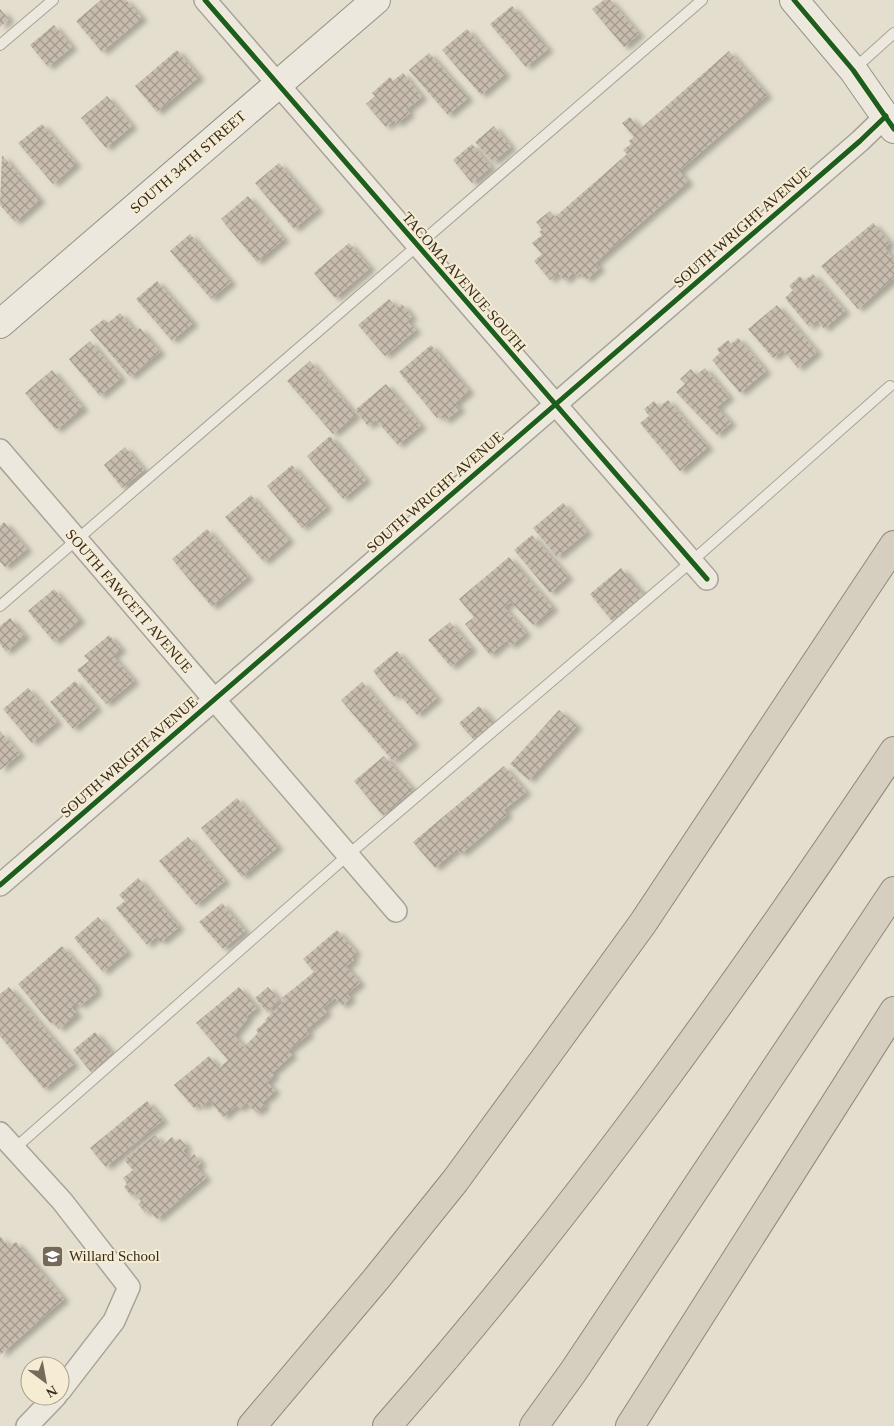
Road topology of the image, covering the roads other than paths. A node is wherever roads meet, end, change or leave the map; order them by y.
1 (53, 0) edge
2 (205, 0) edge
3 (376, 0) edge
4 (702, 0) edge
5 (794, 0) edge
6 (894, 33) edge
7 (0, 46) edge
8 (853, 70) junction
9 (278, 84) junction
10 (890, 123) edge
11 (417, 246) junction
12 (0, 324) edge
13 (890, 386) dead end
14 (554, 406) junction
15 (0, 450) edge
16 (77, 539) junction
17 (894, 544) edge
18 (691, 562) junction
19 (706, 579) dead end
20 (0, 606) edge
21 (214, 699) junction
22 (894, 751) edge
23 (348, 856) junction
24 (0, 885) edge
25 (894, 891) edge
26 (396, 911) dead end
27 (894, 1011) edge
28 (0, 1133) edge
29 (14, 1149) junction
30 (463, 1339) junction
31 (70, 1378) edge
32 (47, 1406) edge
33 (28, 1426) edge
34 (252, 1426) edge
35 (387, 1426) edge
36 (408, 1426) edge
37 (534, 1426) edge
38 (629, 1426) edge

1 - 7 lane
2 - 9 street, TACOMA AVENUE SOUTH
3 - 9 street, SOUTH 34TH STREET
4 - 11 lane
5 - 8 street
6 - 8 lane
8 - 10 street
9 - 11 street, TACOMA AVENUE SOUTH
9 - 12 street, SOUTH 34TH STREET
10 - 14 street, SOUTH WRIGHT AVENUE
11 - 14 street, TACOMA AVENUE SOUTH
11 - 16 lane
13 - 18 lane
14 - 18 street, TACOMA AVENUE SOUTH
14 - 21 street, SOUTH WRIGHT AVENUE
15 - 16 street, SOUTH FAWCETT AVENUE
16 - 20 lane
16 - 21 street, SOUTH FAWCETT AVENUE
17 - 34 highway
18 - 19 street, TACOMA AVENUE SOUTH
18 - 23 lane
21 - 23 street, SOUTH FAWCETT AVENUE
21 - 24 street, SOUTH WRIGHT AVENUE
22 - 30 highway
23 - 26 street, SOUTH FAWCETT AVENUE
23 - 29 lane
25 - 37 highway
27 - 38 highway
28 - 29 street
29 - 31 street
30 - 35 highway
30 - 36 highway
32 - 33 street

